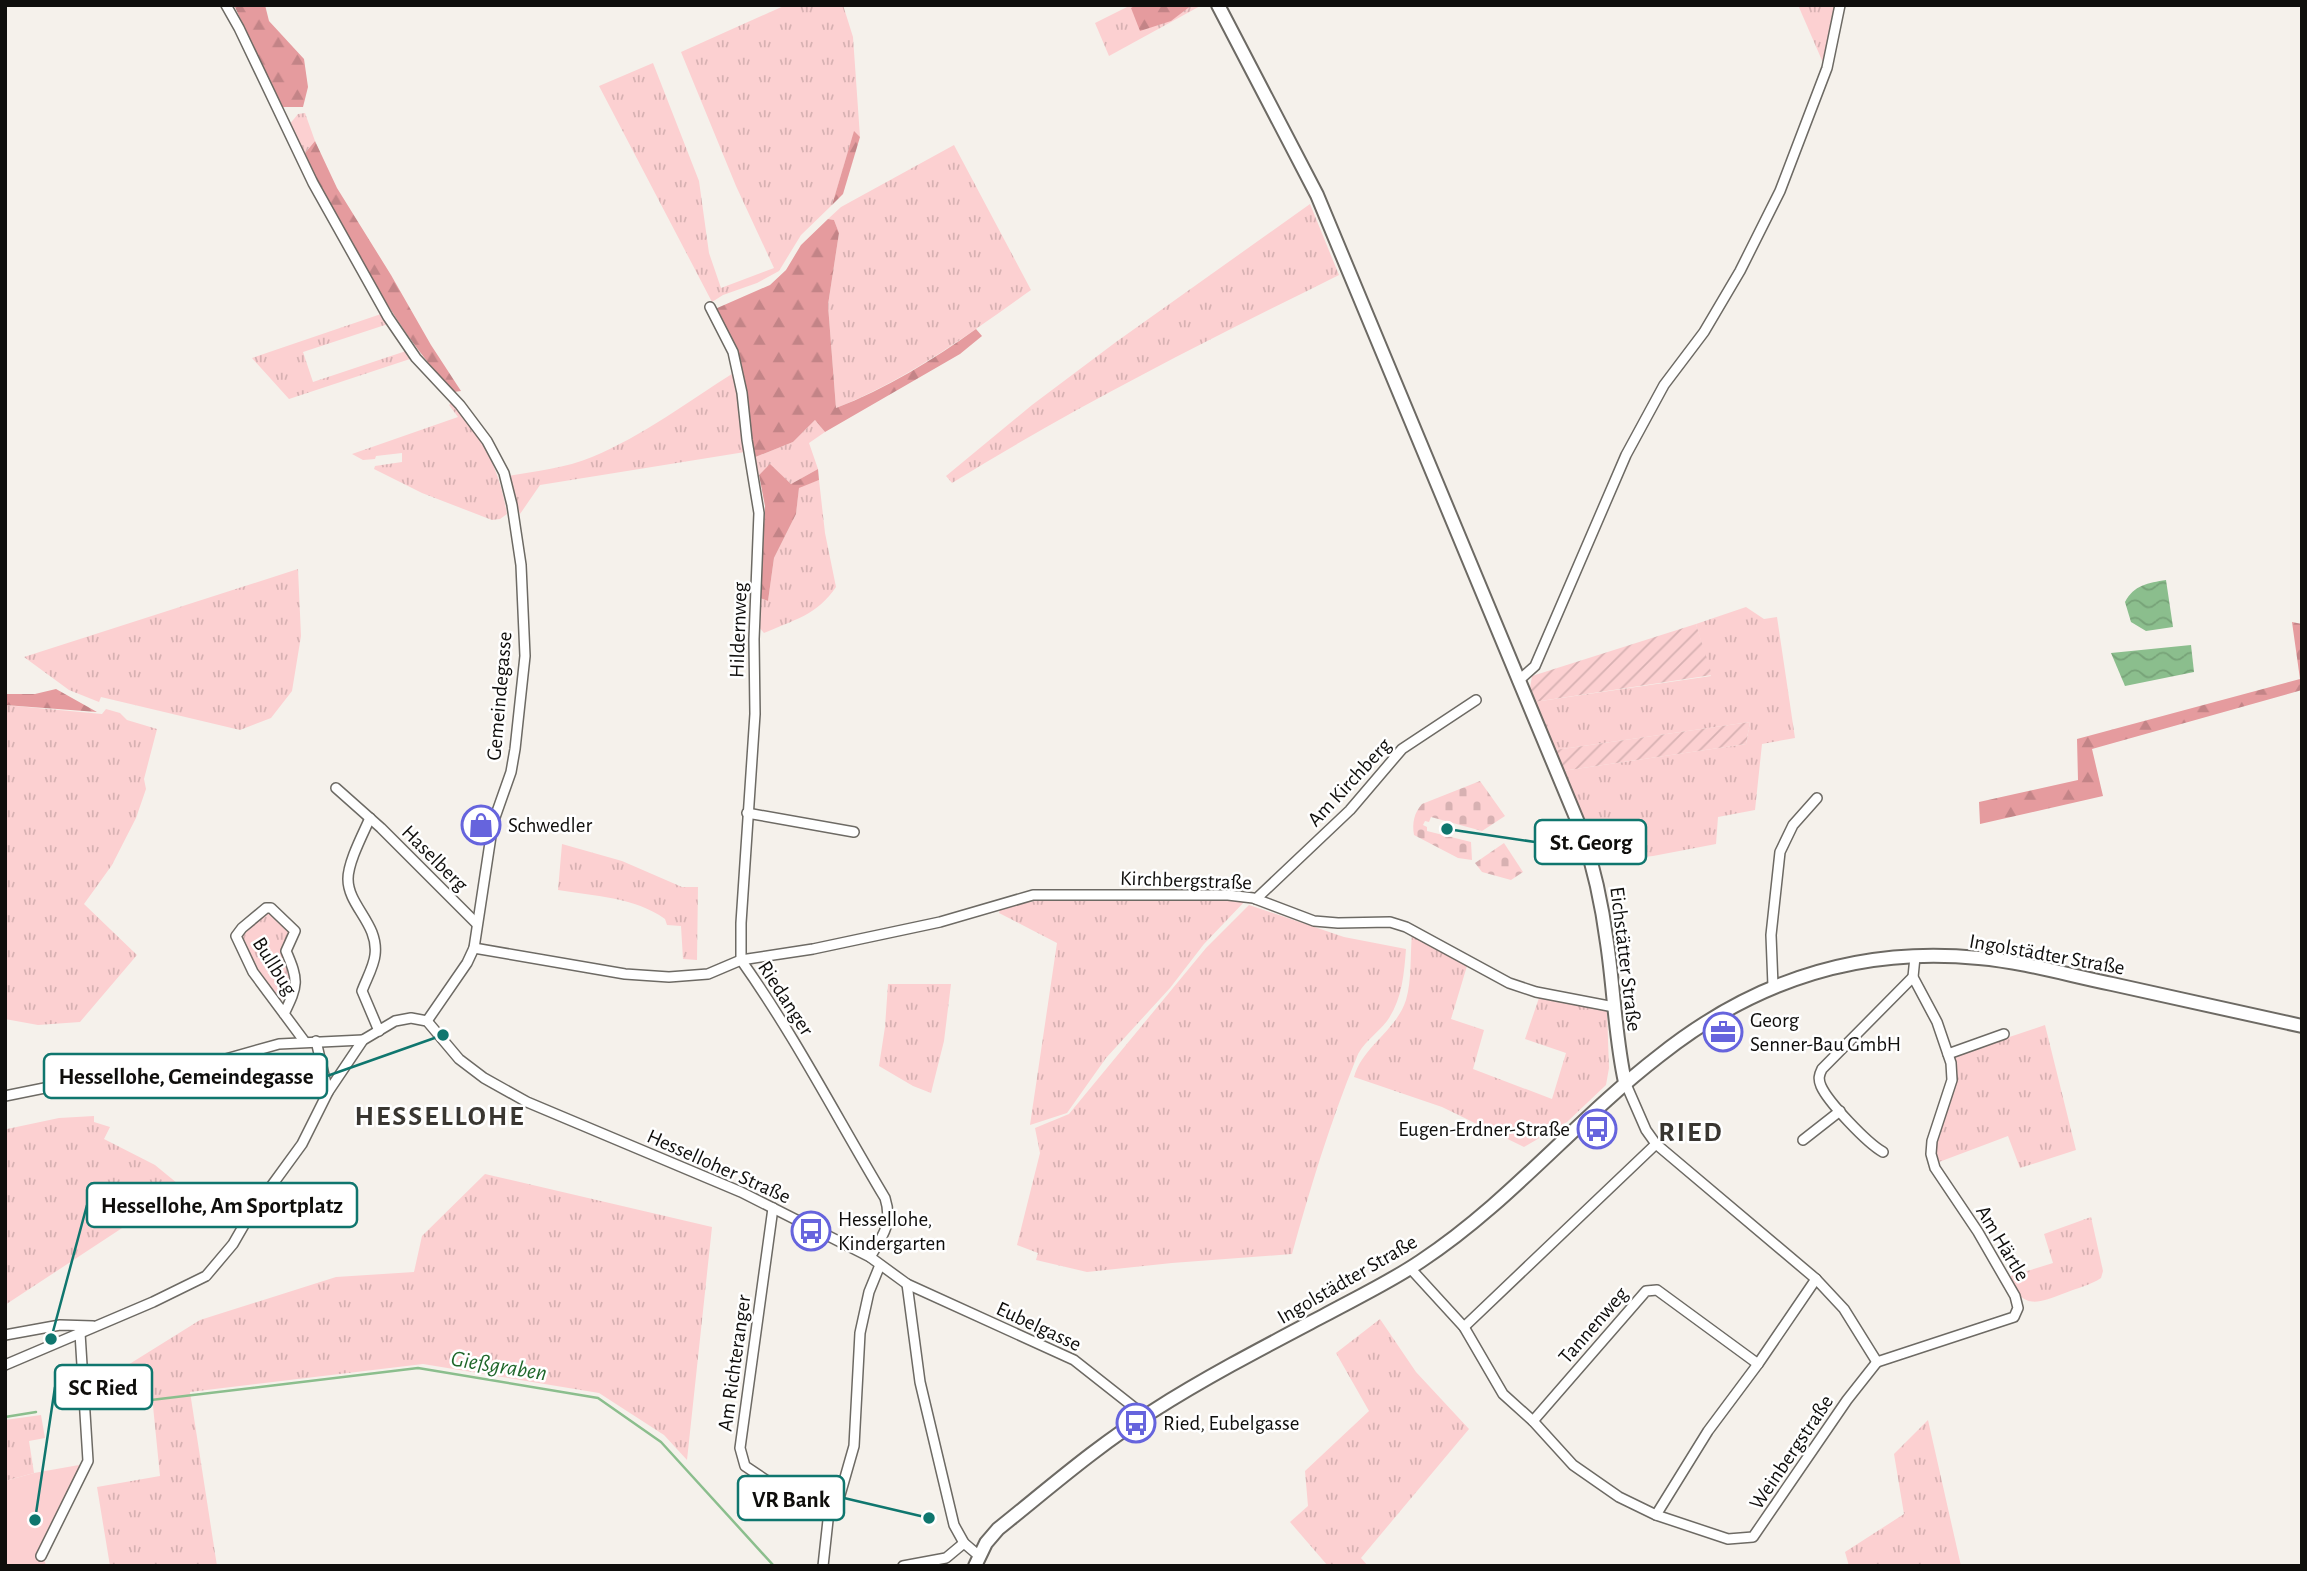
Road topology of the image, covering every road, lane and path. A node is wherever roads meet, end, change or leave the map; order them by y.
1 (226, 5) edge
2 (1218, 5) edge
3 (1840, 5) edge
4 (710, 307) dead end
5 (1518, 681) junction
6 (1476, 700) dead end
7 (337, 788) dead end
8 (1817, 798) dead end
9 (747, 813) junction
10 (370, 818) junction
11 (854, 832) dead end
12 (1255, 899) junction
13 (476, 923) junction
14 (474, 948) junction
15 (1914, 957) junction
16 (741, 960) junction
17 (1913, 977) junction
18 (1773, 986) junction
19 (1614, 1007) junction
20 (284, 1014) junction
21 (427, 1021) junction
22 (2302, 1026) edge
23 (379, 1031) junction
24 (2004, 1034) dead end
25 (363, 1040) junction
26 (316, 1041) junction
27 (305, 1042) junction
28 (1948, 1054) junction
29 (1625, 1082) junction
30 (328, 1092) junction
31 (5, 1096) edge
32 (1840, 1111) junction
33 (1803, 1140) dead end
34 (1656, 1144) junction
35 (1882, 1152) dead end
36 (773, 1208) junction
37 (870, 1257) junction
38 (880, 1265) junction
39 (1410, 1268) junction
40 (1816, 1279) junction
41 (907, 1284) junction
42 (94, 1326) junction
43 (1464, 1327) junction
44 (80, 1333) junction
45 (5, 1335) edge
46 (1877, 1362) junction
47 (1758, 1364) junction
48 (5, 1365) edge
49 (1145, 1416) junction
50 (1533, 1421) junction
51 (829, 1511) junction
52 (1656, 1515) junction
53 (964, 1543) junction
54 (41, 1556) dead end
55 (976, 1561) edge
56 (823, 1566) edge
57 (903, 1566) edge

1 - 13 street, Gemeindegasse
2 - 5 main road, Eichstätter Straße
3 - 5 street
4 - 9 street, Hildernweg
5 - 19 main road, Eichstätter Straße
6 - 12 street, Am Kirchberg
7 - 10 street, Haselberg
8 - 18 street
9 - 11 street
9 - 16 street, Hildernweg
10 - 13 street, Haselberg
10 - 23 street
12 - 16 street, Kirchbergstraße
12 - 19 street, Kirchbergstraße
13 - 14 street, Gemeindegasse
14 - 16 street, Riedanger
14 - 21 street, Gemeindegasse
15 - 17 street
15 - 18 main road, Ingolstädter Straße
15 - 22 main road, Ingolstädter Straße
16 - 37 street, Riedanger
17 - 28 street, Am Härtle
17 - 32 street
18 - 29 main road, Ingolstädter Straße
19 - 29 main road, Eichstätter Straße
20 - 20 street, Bullbug
20 - 27 street, Bullbug
21 - 23 street
21 - 36 street, Hesselloher Straße
23 - 25 street
24 - 28 street
25 - 26 street
25 - 30 street
26 - 27 street
26 - 30 street
27 - 31 street
28 - 46 street, Am Härtle
29 - 34 street
29 - 39 main road, Ingolstädter Straße
30 - 42 street
32 - 33 street
32 - 35 street
34 - 40 street
34 - 43 street
36 - 37 street, Hesselloher Straße
36 - 51 street, Am Richteranger
37 - 38 street, Hesselloher Straße
38 - 41 street, Hesselloher Straße
38 - 51 street
39 - 43 street, Weinbergstraße
39 - 49 main road, Ingolstädter Straße
40 - 46 street
40 - 47 street
41 - 49 street, Eubelgasse
41 - 53 street
42 - 44 street
42 - 45 street
43 - 50 street, Weinbergstraße
44 - 48 street
44 - 54 street
46 - 52 street, Weinbergstraße
47 - 50 street, Tannenweg
47 - 52 street
49 - 55 main road, Ingolstädter Straße
50 - 52 street, Weinbergstraße
51 - 56 street
53 - 55 street
53 - 57 street

